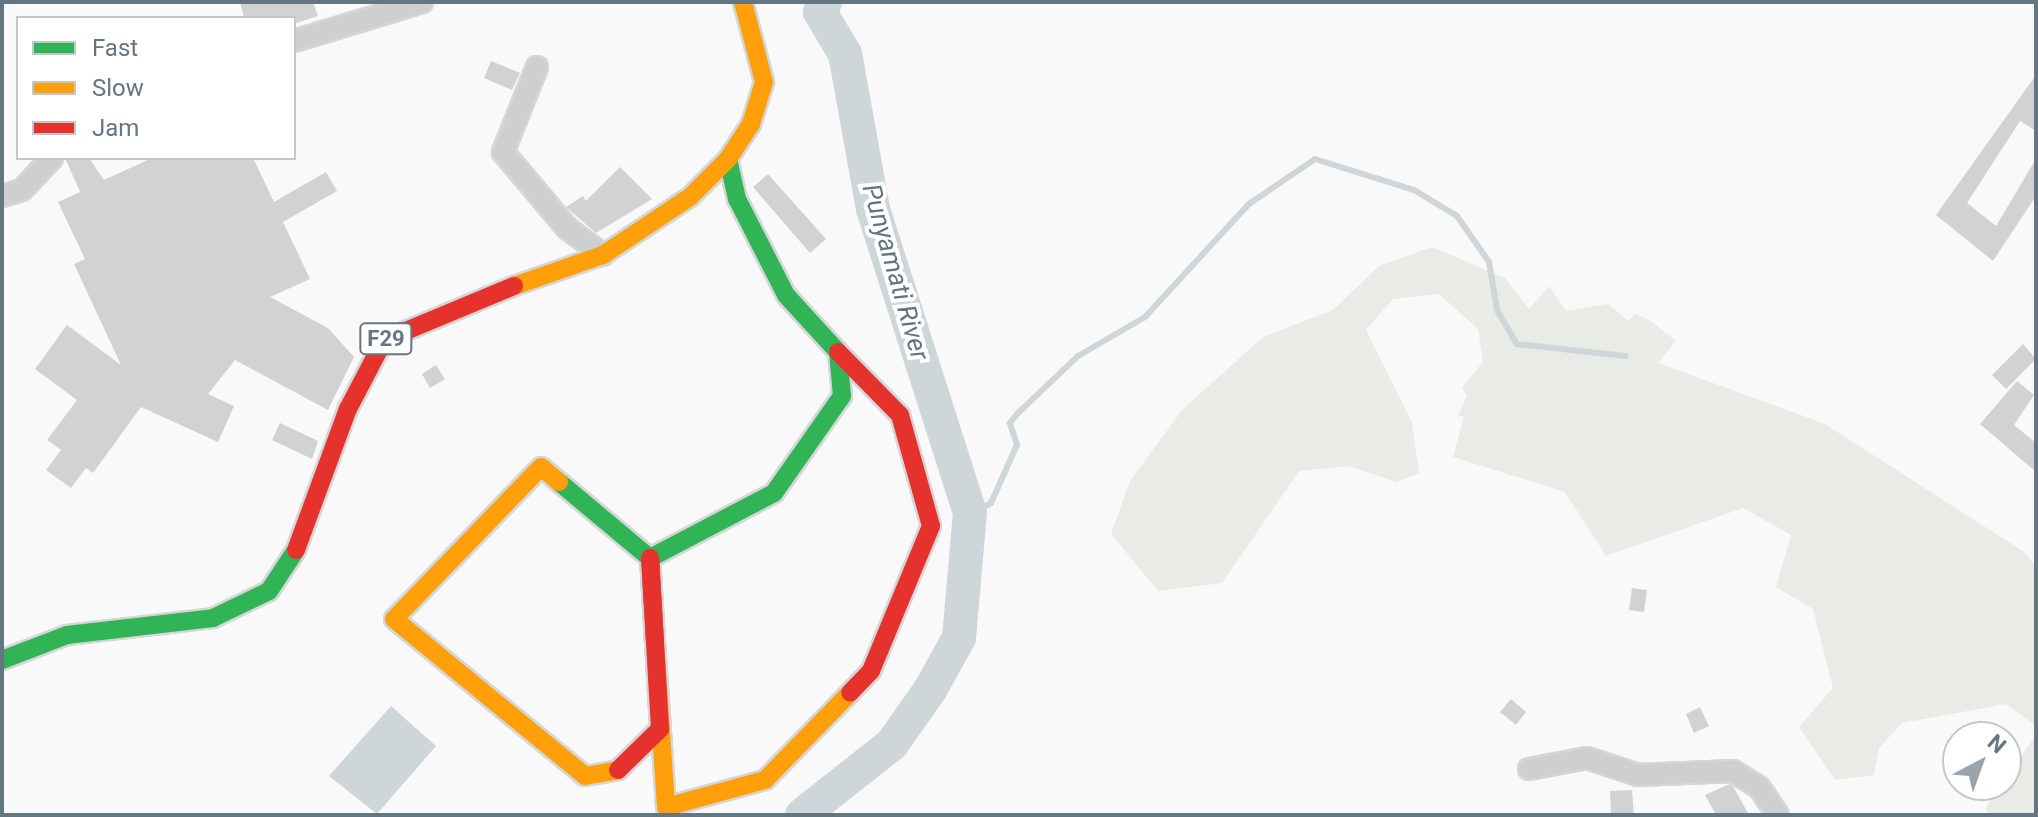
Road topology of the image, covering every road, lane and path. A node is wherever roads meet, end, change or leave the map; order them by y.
1 (422, 2) edge
2 (743, 2) edge
3 (296, 40) edge
4 (537, 67) dead end
5 (728, 159) junction
6 (51, 160) edge
7 (2, 196) edge
8 (603, 255) junction
9 (838, 352) junction
10 (650, 566) junction
11 (2, 660) edge
12 (1529, 769) dead end
13 (1778, 815) edge

1 - 3 street
2 - 5 street, F29
4 - 8 street
5 - 8 street, F29
5 - 9 street
6 - 7 street
8 - 11 street, F29
9 - 10 street
9 - 10 street
10 - 10 street
12 - 13 street

